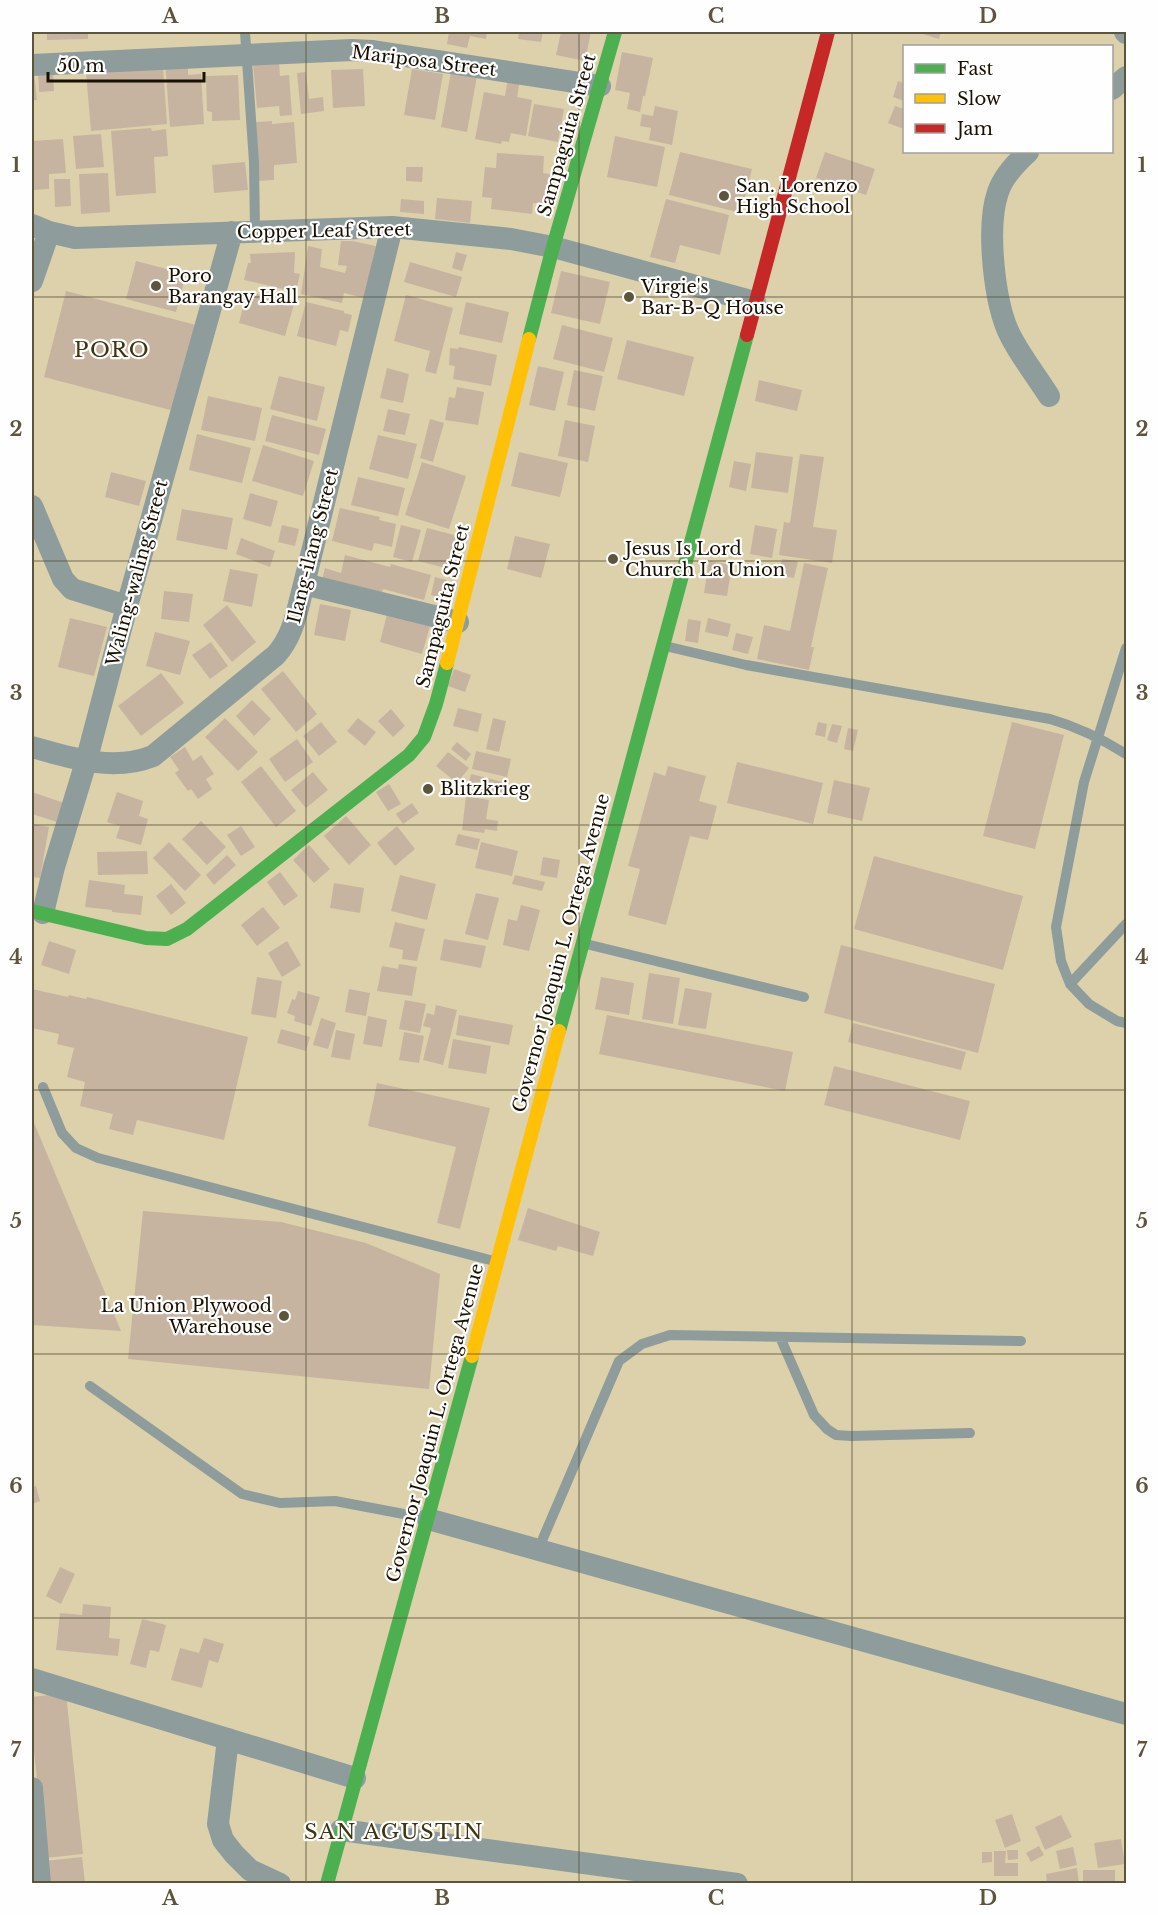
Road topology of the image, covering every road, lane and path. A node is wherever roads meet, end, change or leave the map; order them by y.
1 (245, 32) edge
2 (615, 32) edge
3 (828, 32) edge
4 (247, 54) junction
5 (32, 65) edge
6 (1126, 77) edge
7 (600, 86) junction
8 (1113, 88) edge
9 (1027, 153) edge
10 (392, 227) junction
11 (40, 229) edge
12 (232, 232) junction
13 (255, 232) junction
14 (553, 247) junction
15 (32, 281) edge
16 (755, 302) junction
17 (1049, 396) dead end
18 (32, 506) edge
19 (304, 584) junction
20 (127, 606) junction
21 (458, 622) junction
22 (662, 645) junction
23 (1126, 648) edge
24 (1098, 737) junction
25 (32, 747) edge
26 (1126, 754) edge
27 (86, 762) junction
28 (37, 912) edge
29 (1126, 924) edge
30 (582, 943) junction
31 (1070, 984) junction
32 (804, 997) dead end
33 (1126, 1023) edge
34 (43, 1087) dead end
35 (498, 1263) junction
36 (780, 1337) junction
37 (1021, 1341) dead end
38 (90, 1386) dead end
39 (970, 1433) dead end
40 (429, 1519) junction
41 (538, 1550) junction
42 (32, 1679) edge
43 (1126, 1714) edge
44 (228, 1739) junction
45 (355, 1778) junction
46 (32, 1788) edge
47 (341, 1830) junction
48 (40, 1884) edge
49 (280, 1884) edge
50 (327, 1884) edge
51 (736, 1884) edge

1 - 4 lane
2 - 7 street, Sampaguita Street
3 - 16 street, Governor Joaquin L. Ortega Avenue
4 - 5 street, Mariposa Street
4 - 7 street, Mariposa Street
4 - 13 lane
6 - 8 street
7 - 14 street, Sampaguita Street
9 - 17 street
10 - 13 street, Copper Leaf Street
10 - 14 street, Copper Leaf Street
10 - 19 street, Ilang-ilang Street
11 - 12 street, Copper Leaf Street
11 - 15 street
12 - 13 street, Copper Leaf Street
12 - 20 street, Waling-waling Street
14 - 16 street, Copper Leaf Street
14 - 21 street, Sampaguita Street
16 - 22 street, Governor Joaquin L. Ortega Avenue
18 - 20 street
19 - 21 street
19 - 27 street, Ilang-ilang Street
20 - 27 street, Waling-waling Street
21 - 28 street, Sampaguita Street
22 - 24 lane
22 - 30 street, Governor Joaquin L. Ortega Avenue
23 - 24 lane
24 - 26 lane
24 - 31 lane
25 - 27 street, Ilang-ilang Street
27 - 28 street, Waling-waling Street
29 - 31 lane
30 - 32 lane
30 - 35 street, Governor Joaquin L. Ortega Avenue
31 - 33 lane
34 - 35 lane
35 - 40 street, Governor Joaquin L. Ortega Avenue
36 - 37 lane
36 - 39 lane
36 - 41 lane
38 - 40 lane
40 - 41 street
40 - 45 street, Governor Joaquin L. Ortega Avenue
41 - 43 street
42 - 44 street
44 - 45 street
44 - 49 street
45 - 47 street, Governor Joaquin L. Ortega Avenue
46 - 48 street
47 - 50 street, Governor Joaquin L. Ortega Avenue
47 - 51 street

